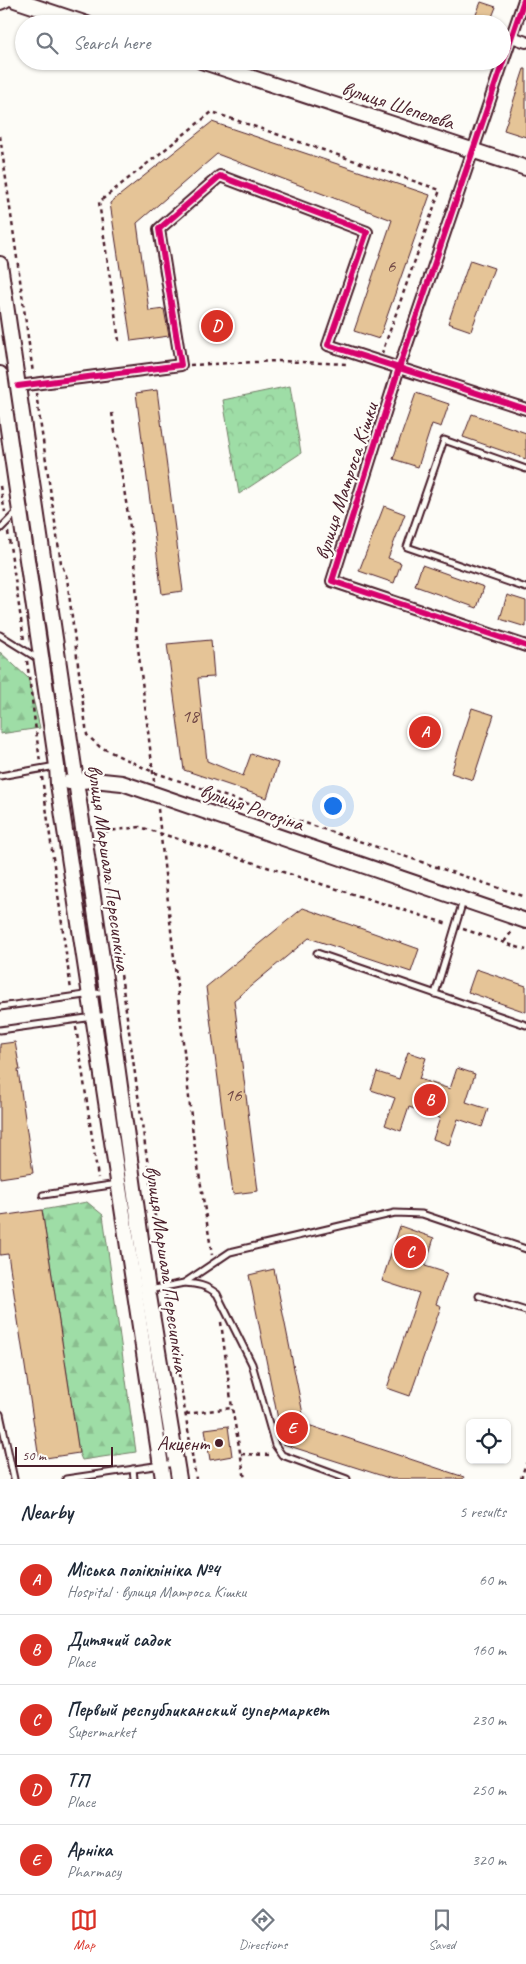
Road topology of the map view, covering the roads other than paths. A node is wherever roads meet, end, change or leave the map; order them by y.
1 (5, 0) edge
2 (15, 0) edge
3 (524, 0) edge
4 (0, 2) edge
5 (60, 15) edge
6 (512, 37) junction
7 (511, 40) edge
8 (526, 42) edge
9 (228, 70) edge
10 (501, 70) edge
11 (474, 151) junction
12 (526, 168) edge
13 (0, 264) edge
14 (399, 368) junction
15 (0, 376) edge
16 (17, 379) junction
17 (526, 409) edge
18 (526, 469) edge
19 (20, 509) junction
20 (0, 529) edge
21 (526, 588) edge
22 (0, 635) edge
23 (526, 646) edge
24 (42, 661) junction
25 (58, 766) junction
26 (0, 776) edge
27 (76, 781) junction
28 (58, 784) junction
29 (464, 900) junction
30 (526, 921) edge
31 (317, 953) dead end
32 (107, 992) junction
33 (435, 994) junction
34 (90, 995) junction
35 (0, 1007) edge
36 (110, 1014) junction
37 (93, 1016) junction
38 (526, 1025) edge
39 (0, 1030) edge
40 (119, 1184) junction
41 (42, 1195) dead end
42 (526, 1249) edge
43 (184, 1283) junction
44 (148, 1290) junction
45 (478, 1296) dead end
46 (526, 1311) edge
47 (0, 1414) edge
48 (176, 1463) junction
49 (133, 1469) junction
50 (162, 1472) edge
51 (14, 1479) edge
52 (66, 1479) edge
53 (134, 1479) edge
54 (179, 1479) edge
55 (347, 1479) edge

1 - 4 main road
2 - 5 main road
3 - 6 street
6 - 7 street
6 - 8 street
9 - 11 main road, вулиця Шепелєва
10 - 11 street
11 - 12 main road, вулиця Шепелєва
11 - 14 street
13 - 16 main road, вулиця Маршала Пересипкіна
14 - 16 street
14 - 17 street
14 - 23 street, вулиця Матроса Кішки
15 - 16 lane
15 - 19 main road, вулиця Маршала Пересипкіна
16 - 27 main road, вулиця Маршала Пересипкіна
18 - 21 lane
19 - 20 lane
19 - 24 main road, вулиця Маршала Пересипкіна
22 - 24 lane
24 - 25 main road, вулиця Маршала Пересипкіна
25 - 26 lane
25 - 28 main road, вулиця Маршала Пересипкіна
27 - 28 main road, вулиця Рогозіна
27 - 29 main road, вулиця Рогозіна
27 - 32 main road, вулиця Маршала Пересипкіна
28 - 34 main road, вулиця Маршала Пересипкіна
29 - 30 main road, вулиця Рогозіна
29 - 33 lane
31 - 33 lane
32 - 34 lane
32 - 36 main road, вулиця Маршала Пересипкіна
33 - 38 lane
34 - 35 lane
34 - 37 main road, вулиця Маршала Пересипкіна
36 - 37 lane
36 - 44 main road, вулиця Маршала Пересипкіна
37 - 39 lane
37 - 40 main road, вулиця Маршала Пересипкіна
40 - 41 lane
40 - 50 main road, вулиця Маршала Пересипкіна
42 - 43 lane
43 - 44 lane
43 - 55 lane
44 - 48 main road, вулиця Маршала Пересипкіна
45 - 46 lane
47 - 51 lane
48 - 50 lane
48 - 54 main road, вулиця Маршала Пересипкіна
49 - 50 lane
49 - 52 lane
49 - 53 lane

